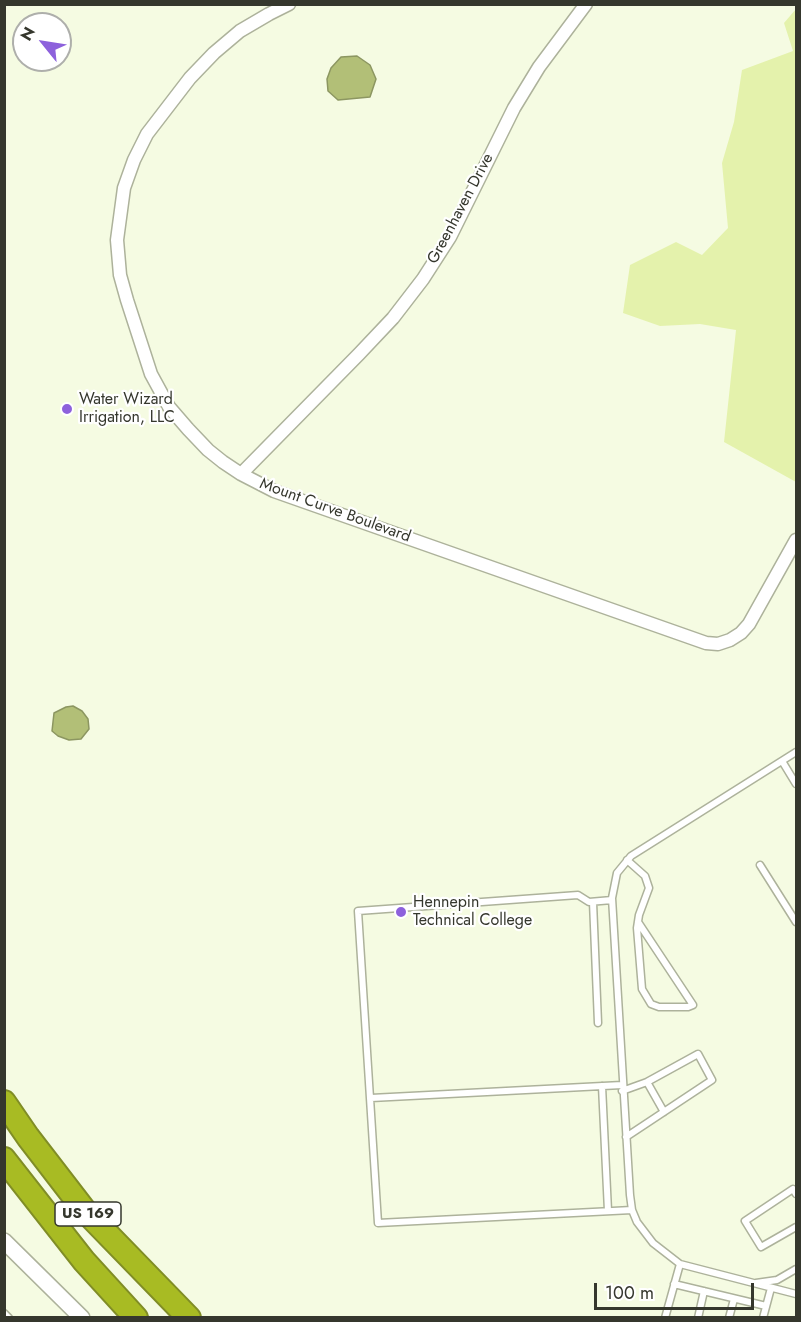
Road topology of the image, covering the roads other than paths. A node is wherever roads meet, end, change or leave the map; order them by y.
1 (289, 4) edge
2 (586, 4) edge
3 (241, 474) junction
4 (796, 540) edge
5 (796, 752) edge
6 (782, 761) junction
7 (796, 784) edge
8 (627, 860) junction
9 (760, 865) dead end
10 (612, 900) junction
11 (593, 902) junction
12 (638, 922) junction
13 (796, 922) edge
14 (598, 1023) dead end
15 (648, 1082) junction
16 (602, 1086) junction
17 (622, 1088) junction
18 (371, 1098) junction
19 (4, 1102) edge
20 (664, 1112) junction
21 (626, 1137) junction
22 (4, 1159) edge
23 (796, 1194) edge
24 (632, 1210) junction
25 (608, 1211) junction
26 (796, 1227) edge
27 (4, 1241) edge
28 (680, 1264) junction
29 (796, 1269) edge
30 (753, 1283) junction
31 (674, 1284) junction
32 (771, 1288) junction
33 (704, 1291) junction
34 (796, 1294) edge
35 (734, 1299) junction
36 (766, 1306) junction
37 (4, 1313) edge
38 (188, 1316) edge
39 (9, 1317) edge
40 (82, 1317) edge
41 (136, 1317) edge
42 (665, 1317) edge
43 (698, 1317) edge
44 (729, 1317) edge
45 (763, 1317) edge

1 - 3 street, Mount Curve Boulevard
2 - 3 street, Greenhaven Drive
3 - 4 street, Mount Curve Boulevard
5 - 6 lane
6 - 7 lane
6 - 8 lane
8 - 10 lane
8 - 12 lane
9 - 13 lane
10 - 11 lane
10 - 17 lane
11 - 14 lane
11 - 18 lane
12 - 12 lane
15 - 17 lane
15 - 20 lane
15 - 20 lane
16 - 17 lane
16 - 18 lane
16 - 25 lane
17 - 21 lane
18 - 25 lane
19 - 38 highway, US 169
20 - 21 lane
21 - 24 lane
22 - 41 highway, US 169
23 - 26 lane
24 - 25 lane
24 - 28 lane
27 - 40 street
28 - 30 lane
28 - 31 lane
29 - 30 lane
30 - 32 lane
31 - 33 lane
31 - 42 lane
32 - 34 lane
32 - 36 lane
33 - 35 lane
33 - 43 lane
35 - 36 lane
35 - 44 lane
36 - 45 lane
37 - 39 lane

